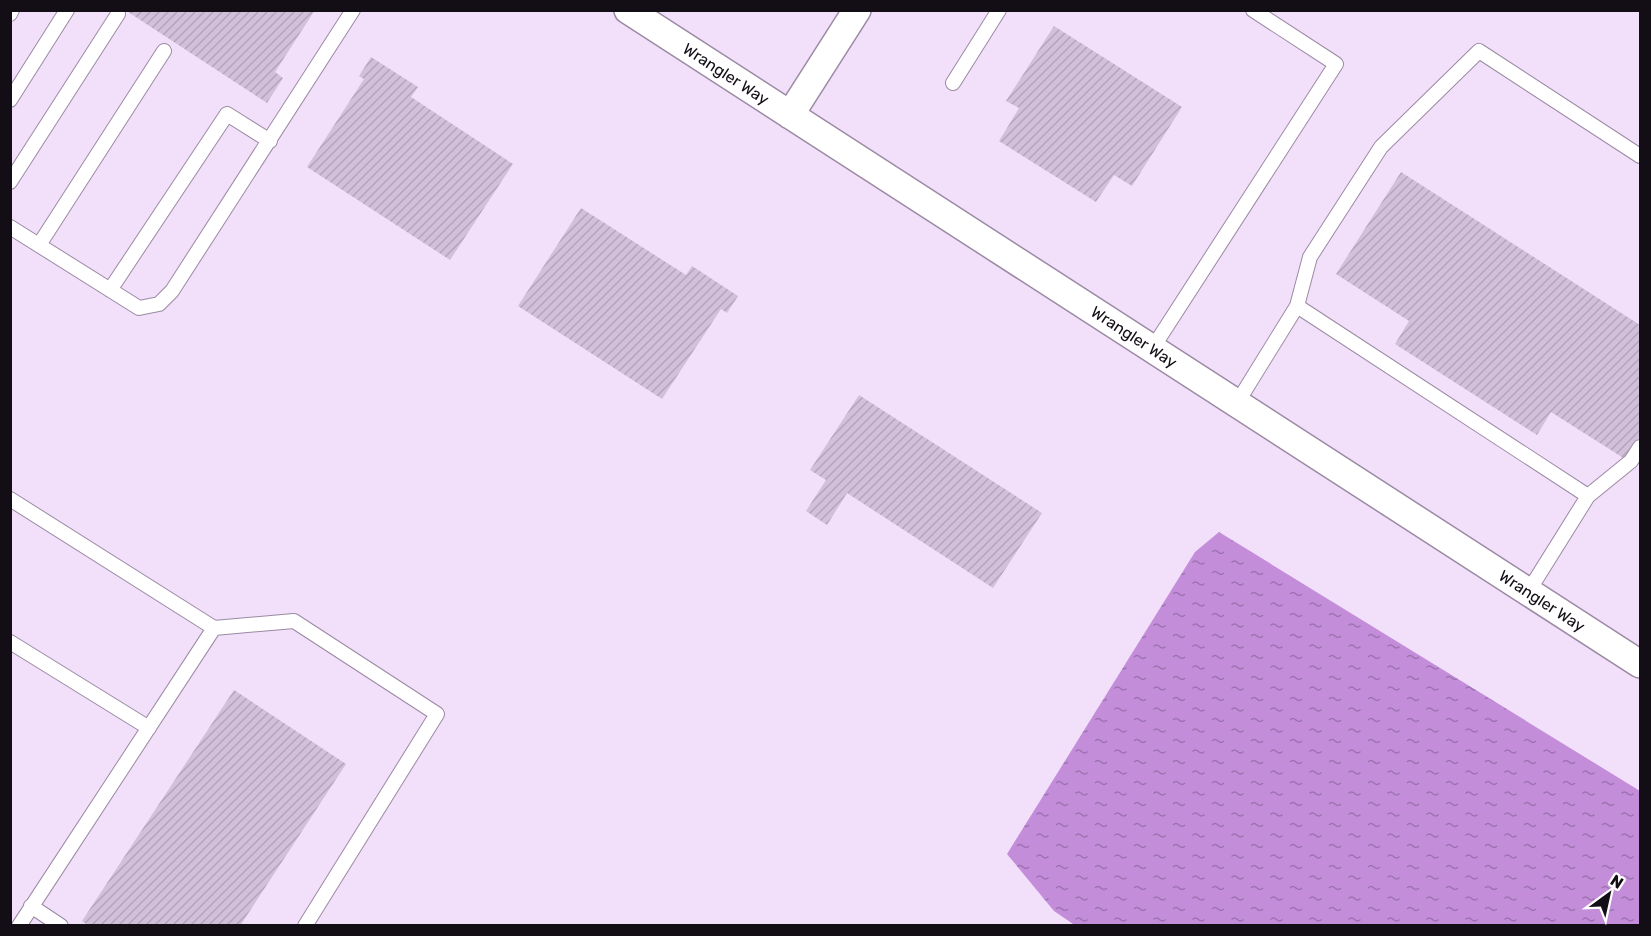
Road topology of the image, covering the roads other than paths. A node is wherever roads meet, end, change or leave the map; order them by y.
1 (67, 10) edge
2 (353, 10) edge
3 (628, 10) edge
4 (857, 10) edge
5 (999, 10) edge
6 (1253, 10) edge
7 (118, 14) dead end
8 (164, 51) dead end
9 (953, 83) dead end
10 (10, 100) edge
11 (790, 115) junction
12 (270, 141) junction
13 (1641, 156) edge
14 (10, 182) edge
15 (10, 227) edge
16 (39, 245) junction
17 (110, 290) junction
18 (1297, 306) junction
19 (1152, 349) junction
20 (1237, 403) junction
21 (1641, 447) edge
22 (1588, 496) junction
23 (10, 499) edge
24 (1528, 592) junction
25 (214, 628) junction
26 (13, 648) edge
27 (1641, 664) edge
28 (149, 728) junction
29 (31, 906) junction
30 (19, 926) edge
31 (61, 926) edge
32 (305, 926) edge

1 - 10 lane
2 - 12 lane
3 - 11 street, Wrangler Way
4 - 11 street
5 - 9 lane
6 - 19 lane
7 - 14 lane
8 - 16 lane
11 - 19 street, Wrangler Way
12 - 17 lane
12 - 17 lane
13 - 18 lane
15 - 16 lane
16 - 17 lane
18 - 20 lane
18 - 22 lane
19 - 20 street, Wrangler Way
20 - 24 street, Wrangler Way
21 - 22 lane
22 - 24 lane
23 - 25 lane
24 - 27 street, Wrangler Way
25 - 28 lane
25 - 32 lane
26 - 28 lane
28 - 29 lane
29 - 30 lane
29 - 31 lane

